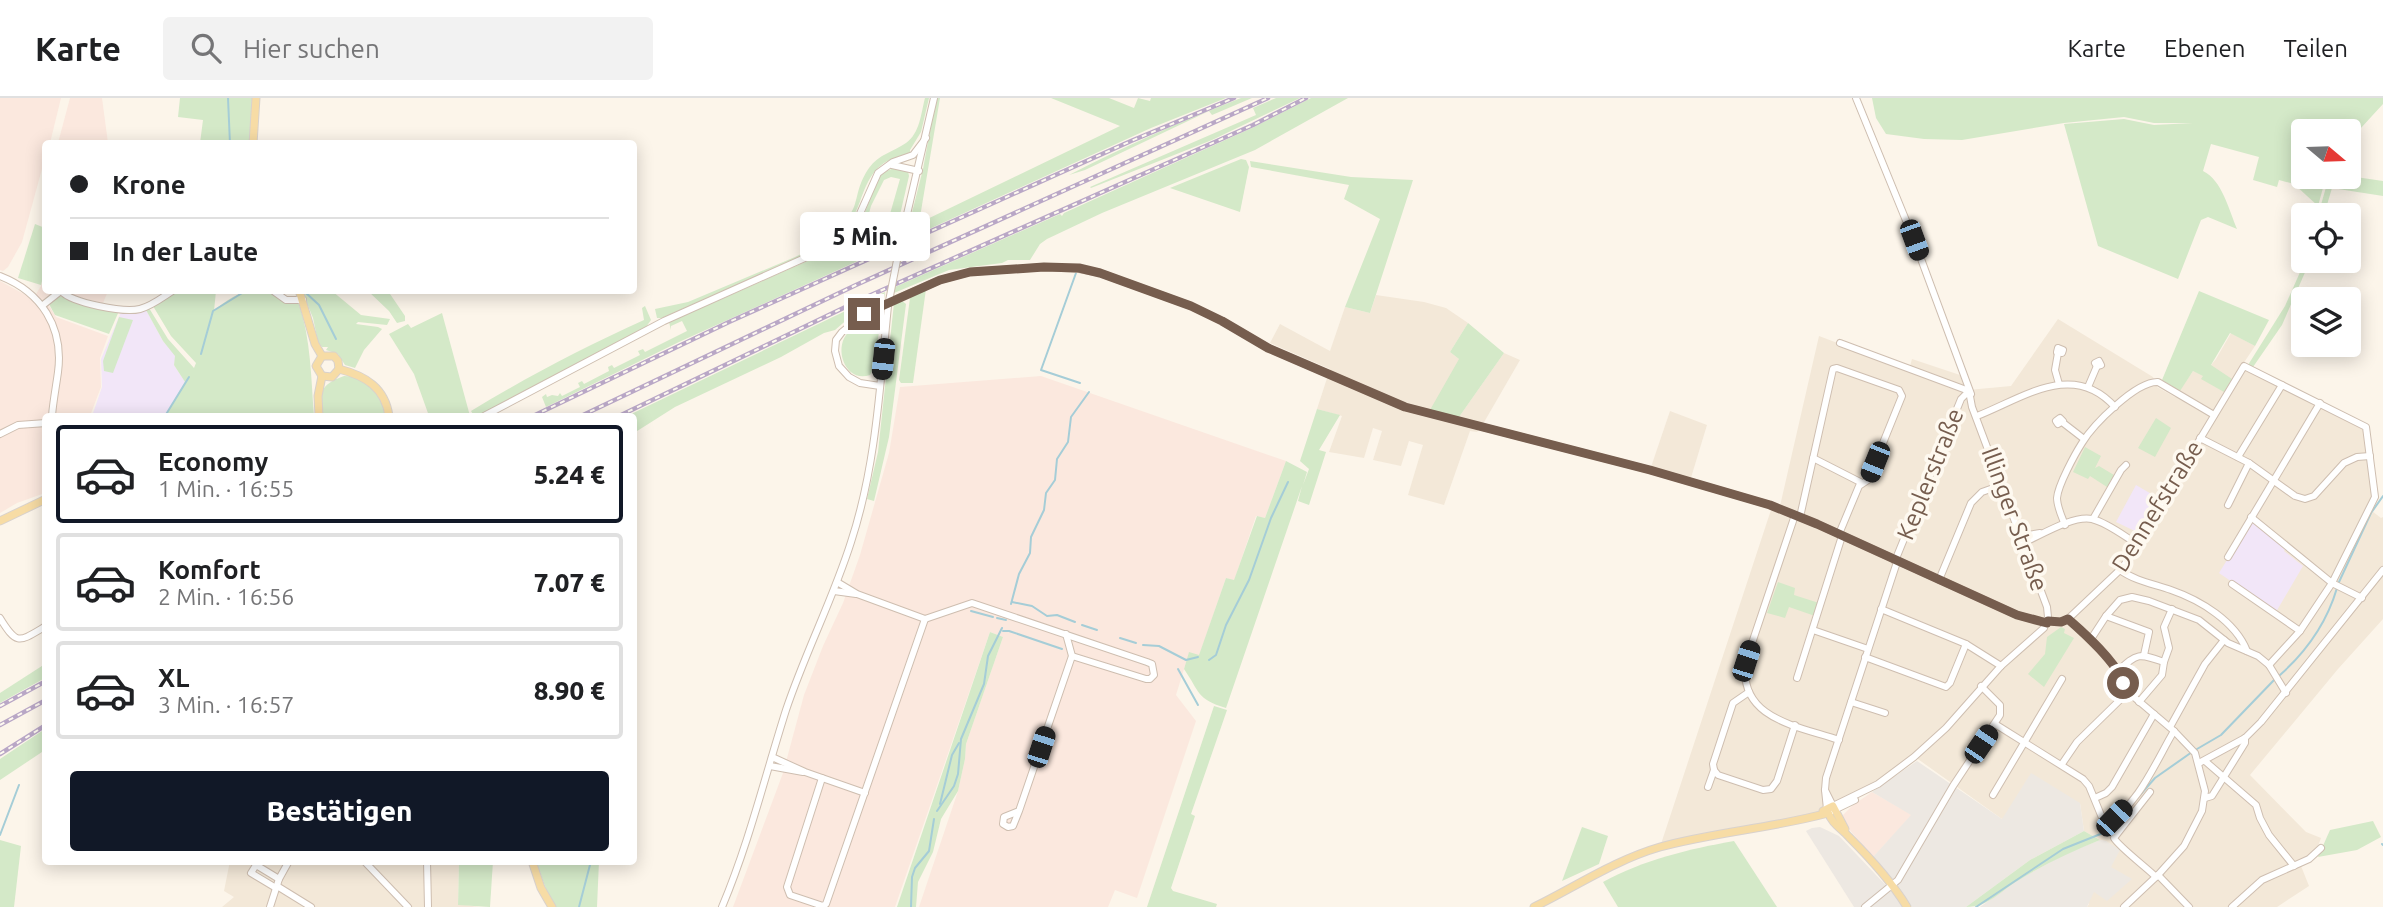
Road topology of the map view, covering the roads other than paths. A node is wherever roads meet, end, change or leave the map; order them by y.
1 (256, 98) edge
2 (934, 98) edge
3 (1856, 98) edge
4 (926, 138) junction
5 (253, 140) edge
6 (905, 159) junction
7 (890, 165) junction
8 (919, 169) junction
9 (0, 276) edge
10 (58, 294) edge
11 (64, 294) edge
12 (168, 294) edge
13 (278, 294) edge
14 (301, 294) edge
15 (303, 300) junction
16 (43, 305) junction
17 (1840, 343) dead end
18 (2058, 353) dead end
19 (322, 356) junction
20 (2097, 366) dead end
21 (339, 369) junction
22 (322, 376) junction
23 (2059, 384) junction
24 (2282, 385) junction
25 (880, 386) junction
26 (2088, 387) junction
27 (1969, 391) junction
28 (2320, 403) junction
29 (2115, 407) junction
30 (52, 413) edge
31 (319, 413) edge
32 (388, 413) edge
33 (490, 413) edge
34 (2214, 415) junction
35 (1977, 416) junction
36 (2062, 422) dead end
37 (42, 423) edge
38 (0, 434) edge
39 (2200, 438) junction
40 (2084, 439) junction
41 (2370, 456) junction
42 (2238, 457) junction
43 (1813, 458) junction
44 (2249, 463) junction
45 (2126, 466) dead end
46 (2274, 480) junction
47 (1862, 483) junction
48 (2002, 485) junction
49 (42, 501) edge
50 (2228, 505) dead end
51 (1798, 516) junction
52 (2251, 517) junction
53 (2093, 519) junction
54 (0, 521) edge
55 (2065, 525) junction
56 (1841, 535) junction
57 (2022, 540) junction
58 (2137, 544) junction
59 (2228, 556) dead end
60 (1896, 561) junction
61 (2120, 570) junction
62 (2383, 570) edge
63 (1939, 580) junction
64 (837, 582) junction
65 (2232, 584) dead end
66 (2336, 585) junction
67 (834, 591) junction
68 (857, 594) junction
69 (2362, 598) junction
70 (1881, 609) junction
71 (2172, 609) junction
72 (2106, 616) junction
73 (0, 618) edge
74 (925, 619) junction
75 (2068, 619) junction
76 (2047, 622) junction
77 (42, 629) edge
78 (1813, 630) junction
79 (2300, 631) junction
80 (1066, 634) junction
81 (2091, 639) junction
82 (2224, 640) junction
83 (1966, 644) junction
84 (1868, 649) junction
85 (2247, 651) junction
86 (2144, 655) junction
87 (1072, 656) junction
88 (1866, 657) junction
89 (2164, 662) junction
90 (2001, 666) junction
91 (2269, 666) junction
92 (2118, 671) junction
93 (1797, 678) dead end
94 (2062, 679) dead end
95 (1981, 686) junction
96 (1749, 692) junction
97 (2128, 692) junction
98 (2286, 692) junction
99 (1851, 702) junction
100 (2139, 702) junction
101 (1885, 713) dead end
102 (2154, 714) junction
103 (1995, 724) junction
104 (1795, 725) junction
105 (2172, 729) junction
106 (2245, 738) junction
107 (1839, 740) junction
108 (2026, 742) junction
109 (772, 757) junction
110 (2202, 762) junction
111 (2062, 764) junction
112 (769, 766) junction
113 (1714, 771) junction
114 (805, 772) junction
115 (2223, 777) junction
116 (822, 778) junction
117 (1708, 788) dead end
118 (2150, 792) dead end
119 (865, 793) junction
120 (1993, 795) dead end
121 (2095, 798) junction
122 (2205, 798) junction
123 (1831, 810) junction
124 (1019, 811) dead end
125 (2321, 848) dead end
126 (287, 865) edge
127 (369, 865) edge
128 (427, 865) edge
129 (533, 865) edge
130 (2294, 866) junction
131 (2157, 876) junction
132 (277, 885) junction
133 (1892, 885) junction
134 (311, 906) edge
135 (270, 907) edge
136 (320, 907) edge
137 (408, 907) edge
138 (428, 907) edge
139 (552, 907) edge
140 (722, 907) edge
141 (1534, 907) edge
142 (1864, 907) edge
143 (1908, 907) edge
144 (2125, 907) edge
145 (2189, 907) edge
146 (2232, 907) edge

1 - 5 main road
2 - 4 street
3 - 27 street, Illinger Straße
4 - 6 street
4 - 8 street
6 - 7 street
6 - 8 street
7 - 8 street
7 - 33 street
8 - 25 street, bridge
9 - 16 street
10 - 16 street
11 - 12 street
13 - 15 street
14 - 15 main road
15 - 19 main road
16 - 30 street
17 - 27 street
18 - 23 street
19 - 21 main road
19 - 22 main road
20 - 26 street
21 - 22 main road
21 - 32 main road
22 - 31 main road
23 - 26 street
23 - 35 street
24 - 28 street
24 - 34 street, Dennefstraße
24 - 42 street
25 - 51 street
25 - 64 street
26 - 29 street
27 - 35 street, Illinger Straße
27 - 60 street, Keplerstraße
28 - 41 street
28 - 46 street
29 - 34 street
29 - 40 street
34 - 39 street, Dennefstraße
35 - 48 street, Illinger Straße
36 - 40 street
37 - 38 street
39 - 42 street
39 - 58 street, Dennefstraße
40 - 55 street
41 - 46 street
41 - 66 street
42 - 44 street
43 - 47 street
43 - 47 street
43 - 51 street
44 - 46 street
44 - 50 street
45 - 53 street
46 - 52 street
47 - 56 street
48 - 57 street, Illinger Straße
48 - 63 street
49 - 54 main road
51 - 56 street
51 - 96 street
52 - 59 street
52 - 66 street
53 - 55 street
53 - 58 street
55 - 57 street
56 - 60 street
56 - 78 street
57 - 76 street, Illinger Straße
58 - 61 street, Dennefstraße
60 - 63 street
60 - 70 street, Keplerstraße
61 - 75 street, Dennefstraße
61 - 85 street
62 - 69 street
63 - 76 street
64 - 67 street
64 - 68 street
65 - 79 street
66 - 69 street
66 - 79 street
67 - 68 street
67 - 109 street
68 - 74 street
69 - 98 street
70 - 83 street
70 - 84 street, Keplerstraße
71 - 72 street
71 - 82 street
71 - 89 street
72 - 81 street
72 - 86 street
73 - 77 street
74 - 80 street
74 - 119 street
75 - 76 street
75 - 81 street
76 - 90 street
78 - 84 street
78 - 93 street
79 - 91 street
80 - 87 street
80 - 87 street
81 - 92 street
82 - 85 street
82 - 105 street
83 - 88 street
83 - 90 street
84 - 88 street, Keplerstraße
85 - 91 street
86 - 89 street
86 - 92 street
87 - 124 street
88 - 99 street, Keplerstraße
89 - 100 street
90 - 95 street
91 - 98 street
92 - 97 street
94 - 108 street
95 - 103 street
95 - 123 street
96 - 104 street
96 - 113 street
97 - 100 street
97 - 111 street
98 - 106 street
99 - 101 street
99 - 107 street, Keplerstraße
100 - 102 street
102 - 105 street
102 - 121 street
103 - 108 street
103 - 133 street
104 - 107 street
104 - 113 street
105 - 110 street
105 - 121 street
106 - 110 street
106 - 115 street
107 - 123 street, Keplerstraße
108 - 111 street
108 - 120 street
109 - 112 street
109 - 114 street
110 - 115 street
110 - 122 street
111 - 121 street
112 - 114 street
112 - 140 street
113 - 117 street
114 - 116 street
115 - 122 street
115 - 130 street
116 - 119 street
116 - 119 street
118 - 131 street
122 - 131 street
123 - 133 main road
123 - 141 main road
125 - 130 street
126 - 132 street
127 - 137 street
128 - 138 street
129 - 139 main road
130 - 146 street
131 - 144 street
131 - 145 street
132 - 134 street
132 - 135 street
133 - 142 street
133 - 143 main road
134 - 136 street

